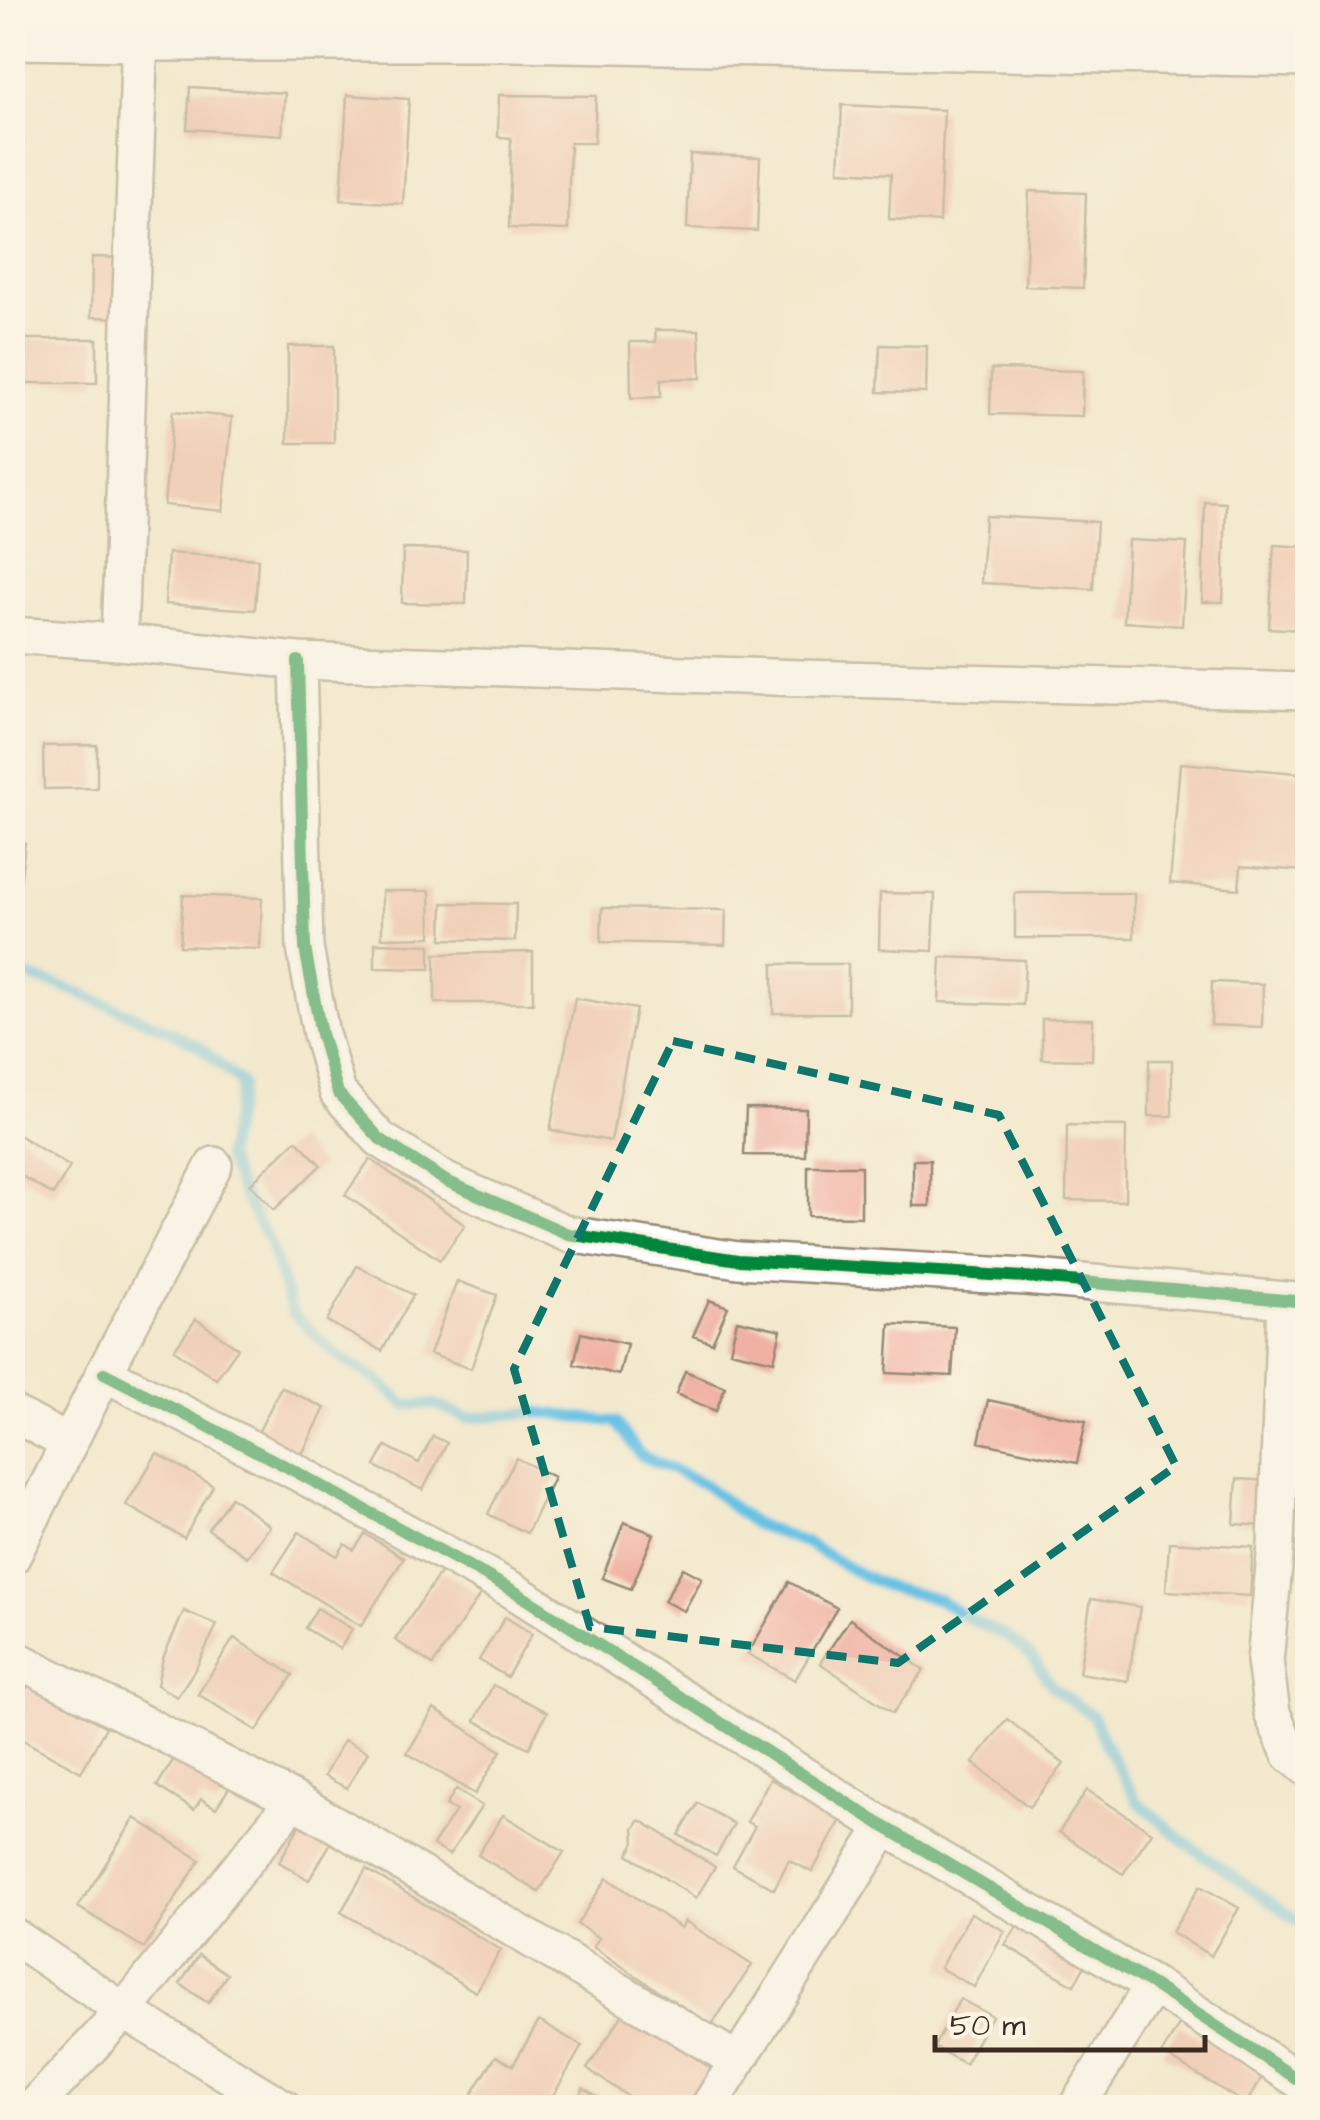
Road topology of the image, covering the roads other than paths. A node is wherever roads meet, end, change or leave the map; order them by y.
1 (935, 27) edge
2 (12, 31) edge
3 (140, 34) junction
4 (1308, 50) edge
5 (12, 634) edge
6 (119, 642) junction
7 (298, 661) junction
8 (1308, 691) edge
9 (214, 1164) dead end
10 (1296, 1302) edge
11 (104, 1373) junction
12 (12, 1414) edge
13 (70, 1443) junction
14 (12, 1557) edge
15 (12, 1657) edge
16 (1308, 1768) edge
17 (294, 1800) junction
18 (886, 1827) junction
19 (12, 1935) edge
20 (1153, 1985) junction
21 (124, 2011) junction
22 (738, 2061) junction
23 (1308, 2086) edge
24 (33, 2108) edge
25 (284, 2108) edge
26 (708, 2108) edge
27 (1076, 2108) edge

1 - 3 highway
1 - 4 highway
2 - 3 highway
3 - 6 street
5 - 6 street
6 - 7 street
7 - 8 street
7 - 10 street
9 - 11 street
10 - 16 street
11 - 13 street
11 - 18 street
12 - 13 street
13 - 14 street
15 - 17 street
17 - 21 street
17 - 22 street
18 - 20 street
18 - 22 street
19 - 21 street
20 - 23 street
20 - 27 street
21 - 24 street
21 - 25 street
22 - 26 street

